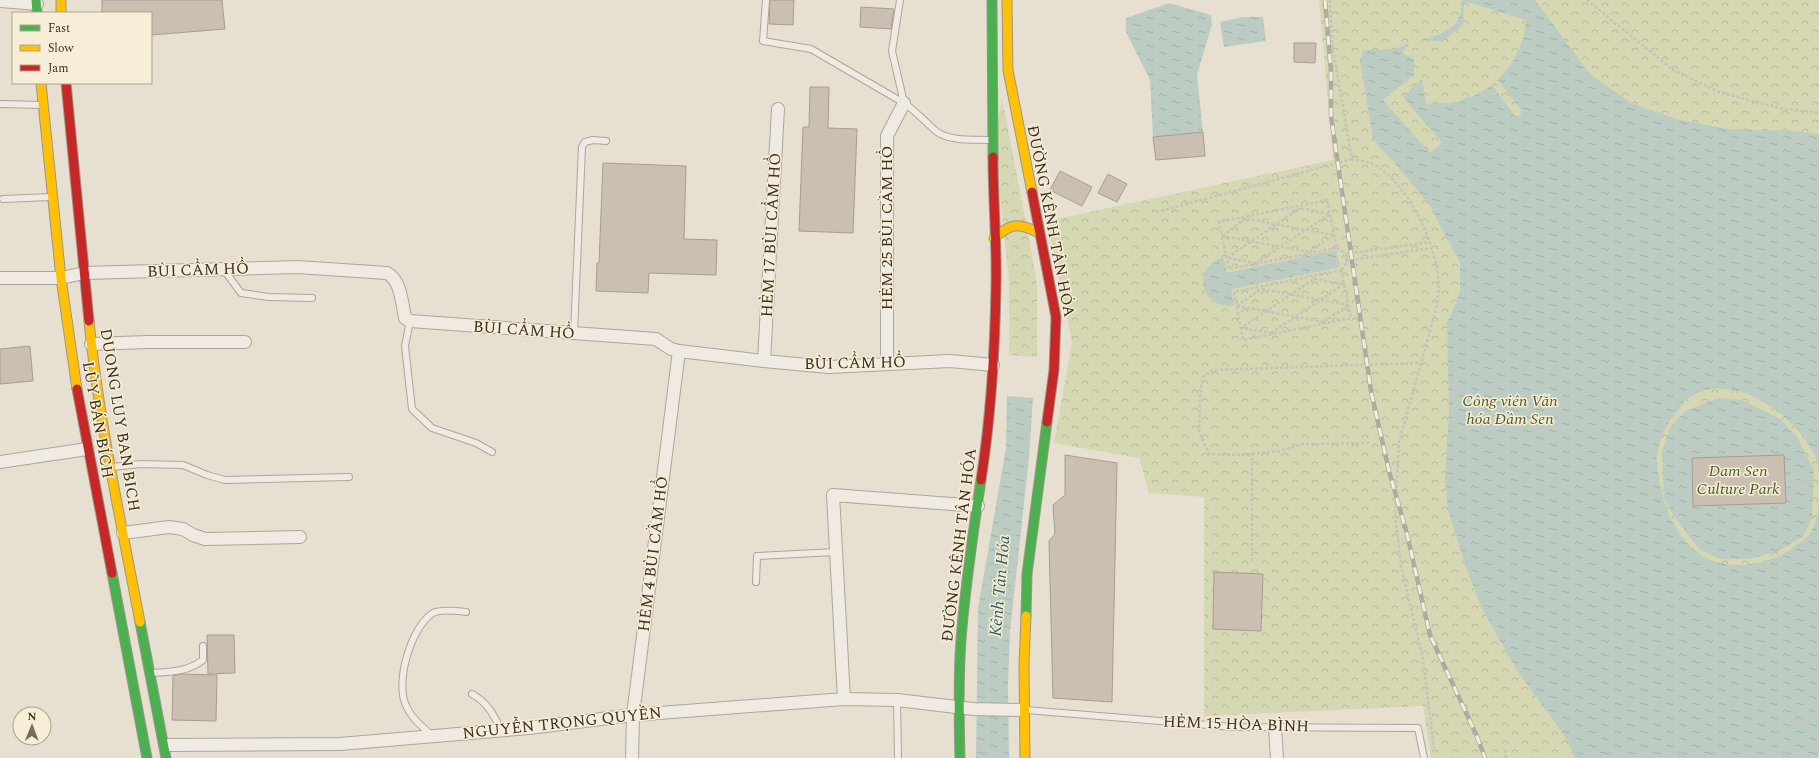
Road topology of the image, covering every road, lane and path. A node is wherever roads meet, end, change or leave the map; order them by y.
1 (60, 0) edge
2 (766, 0) edge
3 (900, 0) edge
4 (992, 0) edge
5 (1008, 0) edge
6 (1330, 0) edge
7 (1587, 0) edge
8 (0, 1) edge
9 (37, 6) edge
10 (61, 12) edge
11 (41, 84) edge
12 (66, 84) edge
13 (904, 103) junction
14 (0, 104) edge
15 (42, 105) junction
16 (778, 109) dead end
17 (1819, 113) edge
18 (606, 141) dead end
19 (994, 141) junction
20 (1352, 159) junction
21 (53, 197) junction
22 (3, 199) dead end
23 (1300, 207) junction
24 (1161, 211) dead end
25 (1330, 214) junction
26 (1247, 217) junction
27 (1277, 224) junction
28 (1306, 229) junction
29 (1039, 233) junction
30 (1334, 235) junction
31 (1222, 236) junction
32 (994, 238) junction
33 (1251, 241) junction
34 (1430, 242) junction
35 (1281, 246) junction
36 (1337, 248) junction
37 (1432, 248) junction
38 (1310, 252) junction
39 (1345, 254) junction
40 (1227, 258) junction
41 (1346, 261) junction
42 (1256, 263) junction
43 (224, 270) junction
44 (1341, 270) junction
45 (84, 274) junction
46 (1314, 277) junction
47 (0, 278) edge
48 (61, 278) junction
49 (1344, 284) junction
50 (1261, 288) junction
51 (1291, 294) junction
52 (312, 298) dead end
53 (1320, 300) junction
54 (1348, 305) junction
55 (1237, 306) junction
56 (1266, 311) junction
57 (1296, 316) junction
58 (410, 321) junction
59 (1324, 322) junction
60 (1241, 328) junction
61 (574, 334) junction
62 (1271, 334) junction
63 (245, 342) dead end
64 (91, 344) junction
65 (679, 351) junction
66 (764, 361) junction
67 (887, 363) junction
68 (1420, 363) junction
69 (993, 365) junction
70 (1369, 443) dead end
71 (87, 449) junction
72 (492, 452) dead end
73 (1252, 454) junction
74 (0, 462) edge
75 (110, 467) junction
76 (350, 477) dead end
77 (1790, 481) dead end
78 (1818, 481) edge
79 (978, 506) junction
80 (123, 533) junction
81 (300, 537) dead end
82 (836, 552) junction
83 (1252, 561) dead end
84 (756, 582) dead end
85 (466, 612) dead end
86 (203, 646) dead end
87 (150, 673) junction
88 (472, 694) dead end
89 (844, 699) junction
90 (897, 700) junction
91 (1787, 705) dead end
92 (959, 708) junction
93 (1024, 710) junction
94 (1819, 711) edge
95 (633, 716) junction
96 (1798, 716) junction
97 (1275, 727) junction
98 (501, 730) junction
99 (433, 736) junction
100 (165, 745) junction
101 (1505, 750) dead end
102 (1434, 752) dead end
103 (146, 758) edge
104 (166, 758) edge
105 (632, 758) edge
106 (898, 758) edge
107 (960, 758) edge
108 (1025, 758) edge
109 (1277, 758) edge
110 (1424, 758) edge
111 (1506, 758) edge
112 (1754, 758) edge

1 - 10 street
2 - 13 lane
3 - 13 lane
4 - 19 street, ĐƯỜNG KÊNH TÂN HÓA
5 - 29 street, ĐƯỜNG KÊNH TÂN HÓA
6 - 20 path
7 - 17 path
8 - 9 street
11 - 15 street, LŨY BÁN BÍCH
12 - 45 street, DUONG LUY BAN BICH
13 - 19 lane
13 - 67 street, HẺM 25 BÙI CẦM HỔ
14 - 15 lane
15 - 21 street, LŨY BÁN BÍCH
16 - 66 street, HẺM 17 BÙI CẨM HỔ
18 - 61 lane
19 - 32 street, ĐƯỜNG KÊNH TÂN HÓA
20 - 24 path
20 - 34 path
21 - 22 lane
21 - 48 street, LŨY BÁN BÍCH
23 - 25 path
23 - 25 path
23 - 26 path
23 - 27 path
25 - 28 path
25 - 30 path
26 - 27 path
26 - 31 path
26 - 31 path
27 - 28 path
27 - 33 path
28 - 30 path
28 - 35 path
29 - 32 street
29 - 93 street, ĐƯỜNG KÊNH TÂN HÓA
30 - 36 path
30 - 38 path
31 - 33 path
31 - 40 path
32 - 69 street, ĐƯỜNG KÊNH TÂN HÓA
33 - 35 path
33 - 40 path
34 - 37 path
34 - 39 path
35 - 38 path
35 - 42 path
36 - 38 path
36 - 39 path
37 - 41 path
37 - 68 path
38 - 42 path
39 - 41 path
40 - 42 path
40 - 42 path
41 - 44 path
43 - 45 street, BÙI CẨM HỔ
43 - 52 lane
43 - 58 street, BÙI CẨM HỔ
44 - 46 path
44 - 49 path
45 - 48 street, BÙI CẨM HỔ
45 - 64 street, DUONG LUY BAN BICH
46 - 49 path
46 - 50 path
46 - 51 path
47 - 48 street, BÙI CẨM HỔ
48 - 71 street, LŨY BÁN BÍCH
49 - 53 path
49 - 54 path
50 - 51 path
50 - 55 path
50 - 55 path
51 - 53 path
51 - 56 path
53 - 54 path
53 - 57 path
54 - 59 path
54 - 59 path
55 - 56 path
55 - 60 path
56 - 57 path
56 - 60 path
57 - 59 path
57 - 62 path
58 - 61 street, BÙI CẨM HỔ
58 - 72 lane
59 - 62 path
60 - 62 path
60 - 62 path
61 - 65 street, BÙI CẨM HỔ
63 - 64 street
64 - 75 street, DUONG LUY BAN BICH
65 - 66 street, BÙI CẨM HỔ
65 - 95 street, HẺM 4 BÙI CẦM HỔ
66 - 67 street, BÙI CẨM HỔ
67 - 69 street, BÙI CẨM HỔ
68 - 73 path
68 - 102 path
69 - 79 street, ĐƯỜNG KÊNH TÂN HÓA
70 - 73 path
71 - 74 street
71 - 103 street, LŨY BÁN BÍCH
73 - 83 path
75 - 76 lane
75 - 80 street, DUONG LUY BAN BICH
77 - 78 path
79 - 82 street
79 - 92 street, ĐƯỜNG KÊNH TÂN HÓA
80 - 81 street
80 - 87 street, DUONG LUY BAN BICH
82 - 84 lane
82 - 89 street
85 - 99 lane
86 - 87 lane
87 - 100 street, DUONG LUY BAN BICH
88 - 98 lane
89 - 90 street, NGUYỄN TRỌNG QUYỀN
89 - 95 street, NGUYỄN TRỌNG QUYỀN
90 - 92 street, NGUYỄN TRỌNG QUYỀN
90 - 106 lane
91 - 96 path
92 - 93 street, NGUYỄN TRỌNG QUYỀN
92 - 107 street, ĐƯỜNG KÊNH TÂN HÓA
93 - 97 lane, HẺM 15 HÒA BÌNH
93 - 108 street, ĐƯỜNG KÊNH TÂN HÓA
94 - 96 path
95 - 98 street, NGUYỄN TRỌNG QUYỀN
95 - 105 street, HẺM 4 BÙI CẦM HỔ
96 - 112 path
97 - 109 street
97 - 110 lane, HẺM 15 HÒA BÌNH
98 - 99 street, NGUYỄN TRỌNG QUYỀN
99 - 100 street, NGUYỄN TRỌNG QUYỀN
100 - 104 street, DUONG LUY BAN BICH
101 - 111 path

